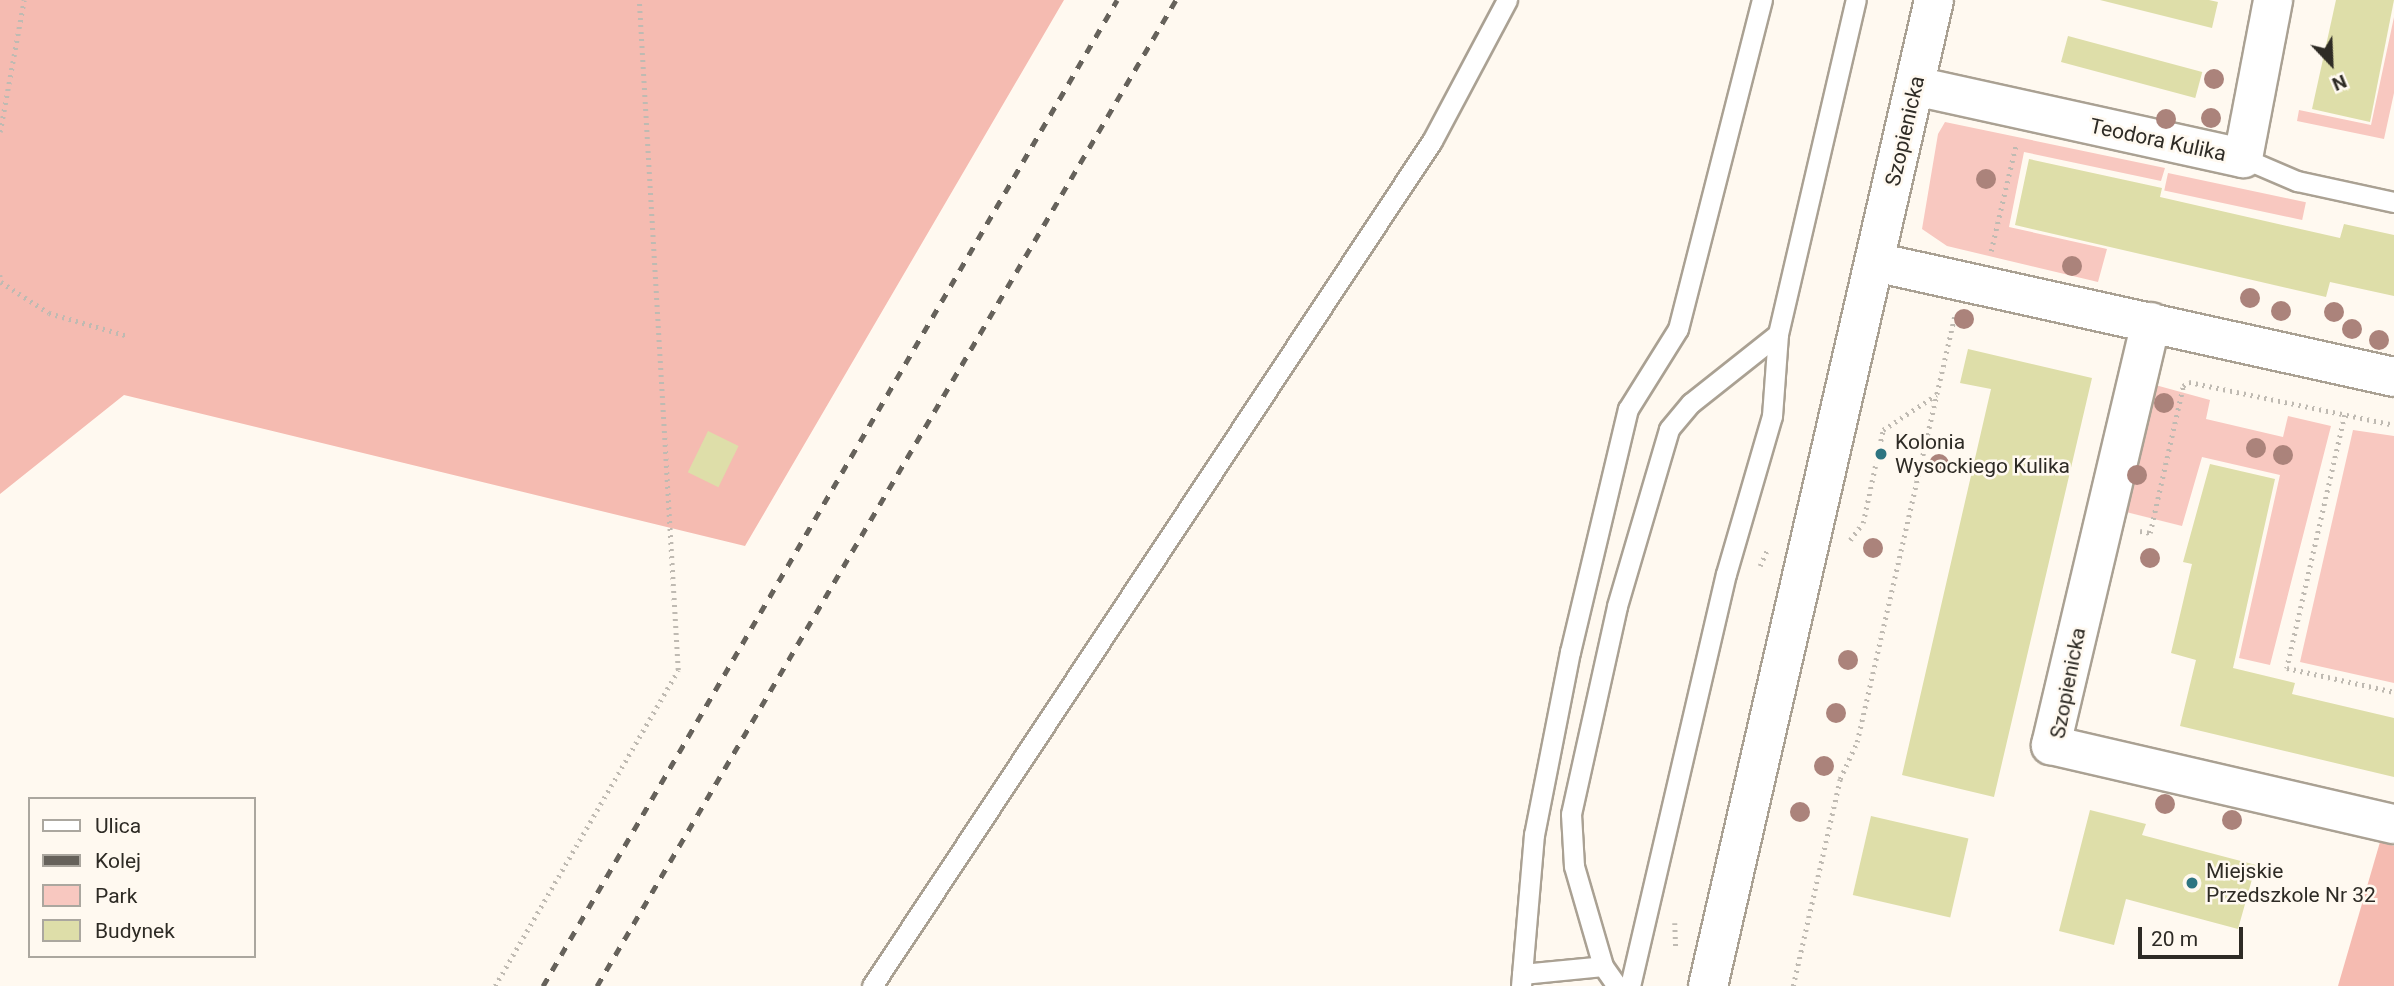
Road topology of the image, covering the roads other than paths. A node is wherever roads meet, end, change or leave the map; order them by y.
1 (1507, 0) edge
2 (1762, 0) edge
3 (1856, 0) edge
4 (1934, 0) edge
5 (2273, 0) edge
6 (1915, 86) junction
7 (2243, 158) junction
8 (2394, 202) edge
9 (1875, 262) junction
10 (2151, 323) junction
11 (1778, 334) junction
12 (2394, 377) edge
13 (2394, 824) edge
14 (1603, 966) junction
15 (1522, 980) edge
16 (872, 986) edge
17 (1617, 986) edge
18 (1630, 986) edge
19 (1708, 986) edge

1 - 16 lane
2 - 15 lane
3 - 11 lane
4 - 6 street, Szopienicka
5 - 7 street, Teodora Kulika
6 - 7 street, Teodora Kulika
6 - 9 street, Szopienicka
7 - 8 lane
9 - 10 street
9 - 19 street, Szopienicka
10 - 12 street
10 - 13 street, Szopienicka
11 - 14 lane
11 - 18 lane
14 - 15 lane
14 - 17 lane

